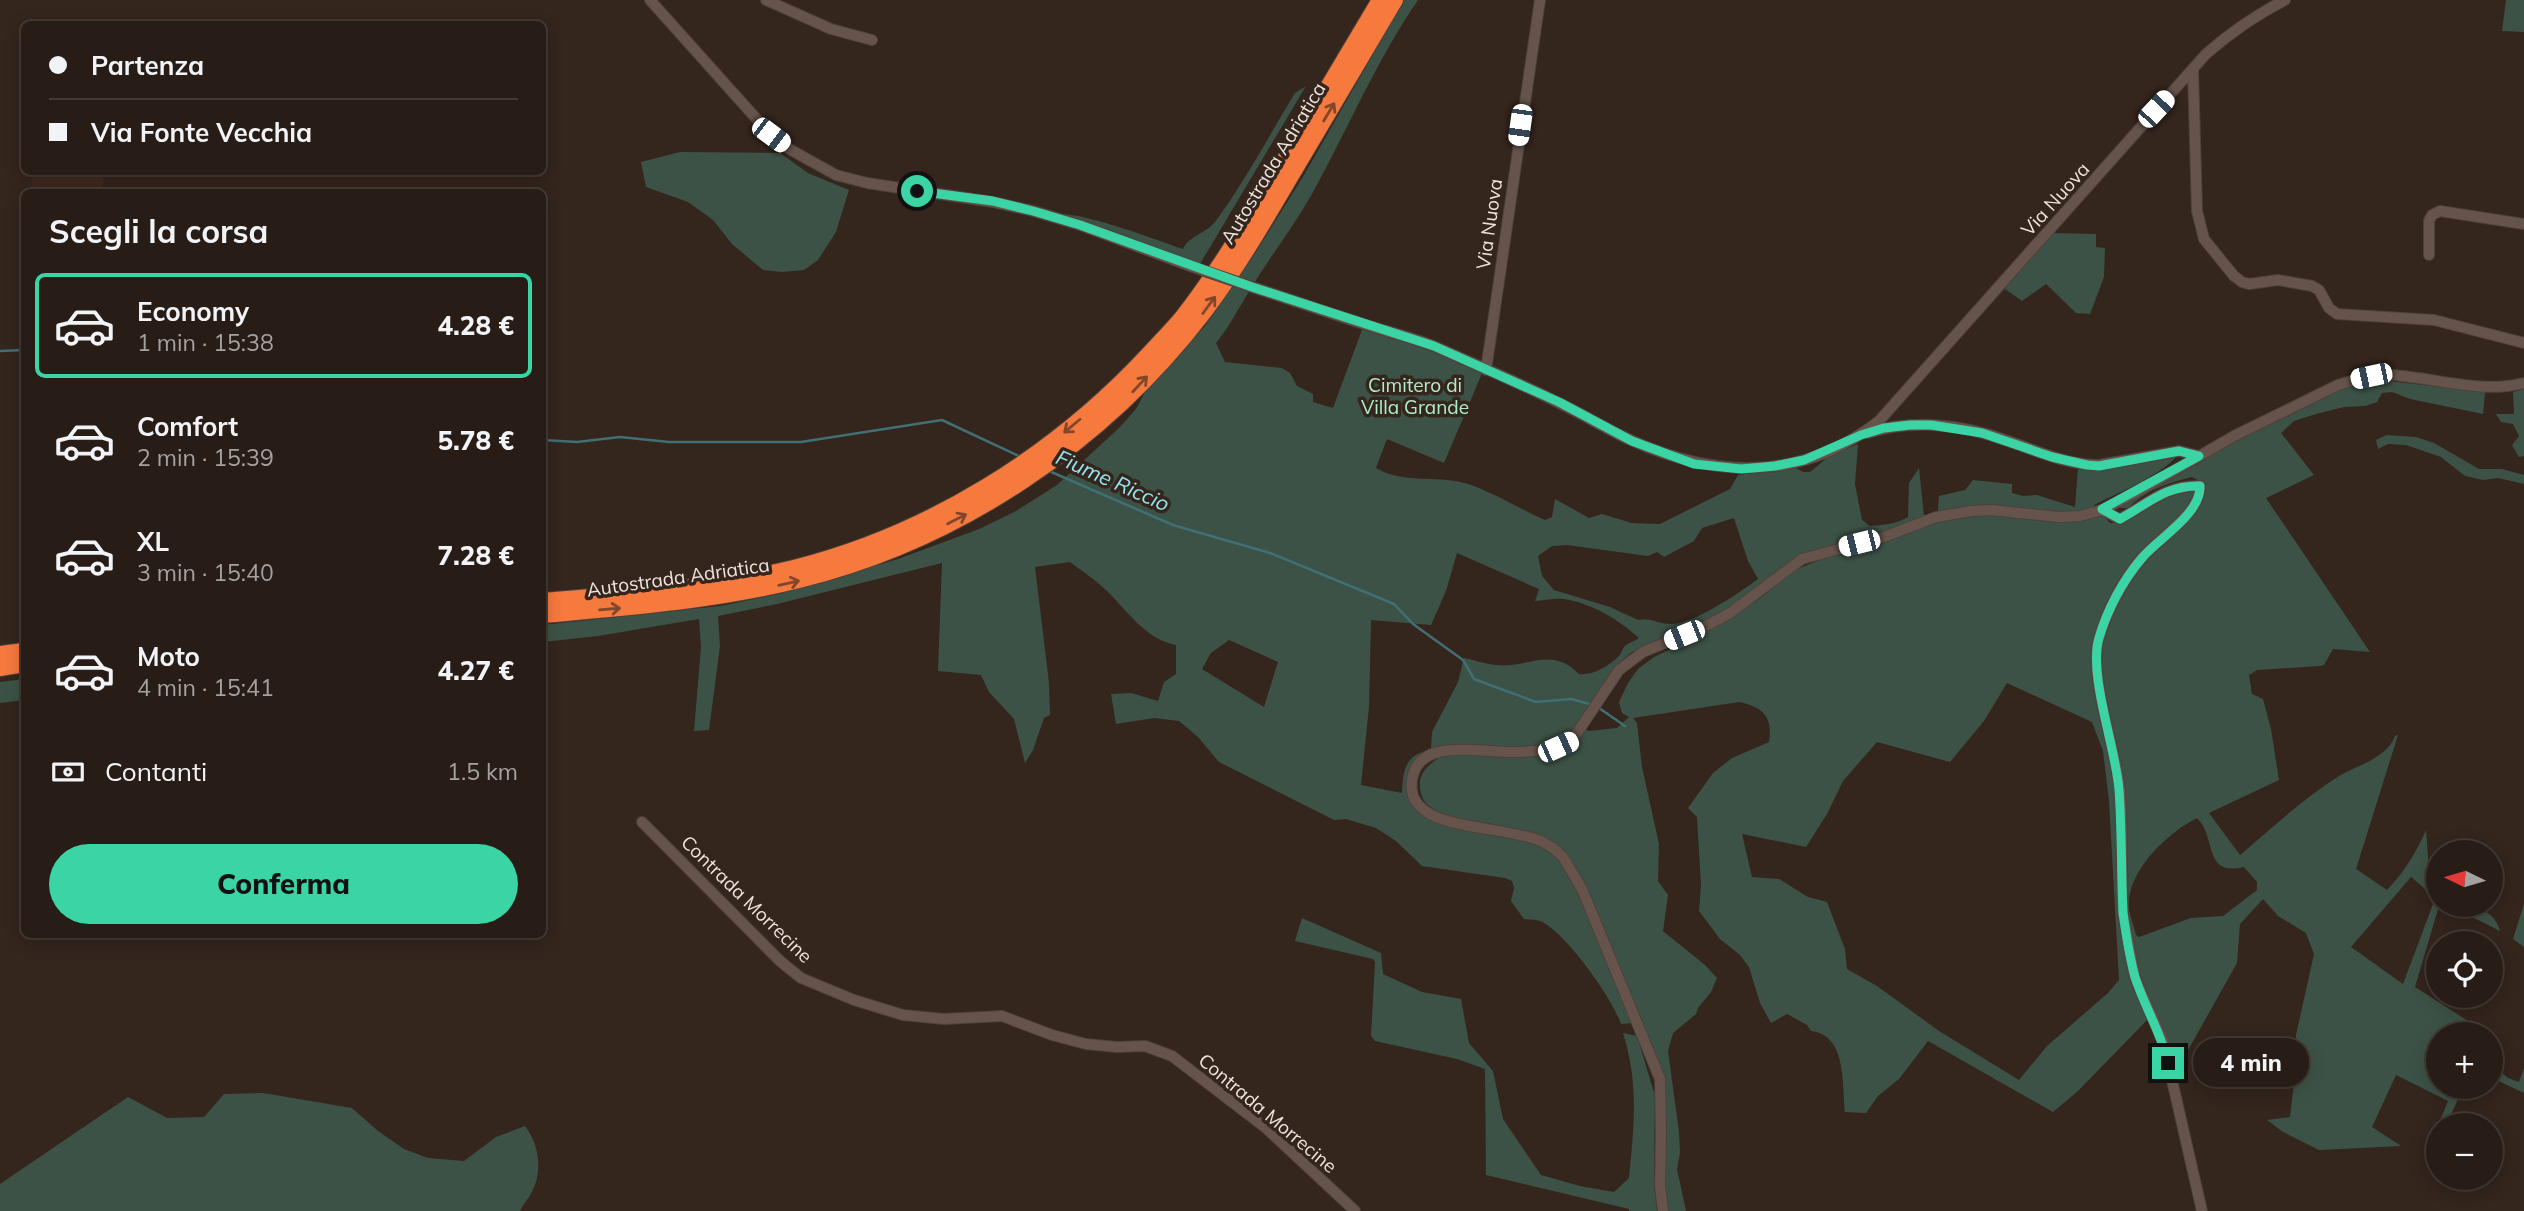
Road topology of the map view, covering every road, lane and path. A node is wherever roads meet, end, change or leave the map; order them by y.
1 (650, 0) edge
2 (766, 0) edge
3 (1380, 0) edge
4 (1395, 0) edge
5 (1540, 0) edge
6 (2285, 0) edge
7 (872, 40) dead end
8 (2193, 70) junction
9 (2524, 224) edge
10 (2429, 255) dead end
11 (2524, 343) edge
12 (1161, 351) junction
13 (1486, 370) junction
14 (2524, 383) edge
15 (1861, 435) junction
16 (2199, 456) junction
17 (2102, 509) junction
18 (692, 593) junction
19 (546, 601) edge
20 (546, 614) edge
21 (21, 651) edge
22 (0, 654) edge
23 (21, 664) edge
24 (0, 668) edge
25 (642, 822) dead end
26 (1355, 1211) edge
27 (1663, 1211) edge
28 (2202, 1211) edge

1 - 13 street, Via Nuova, bridge
2 - 7 street
3 - 12 highway, Autostrada Adriatica
12 -> 4 highway, Autostrada Adriatica
5 - 13 street, Via Nuova
6 - 8 street, Via Nuova
8 - 11 street
8 - 15 street, Via Nuova
9 - 10 street
12 - 18 highway, Autostrada Adriatica
13 - 15 street, Via Nuova
14 - 16 street
15 - 16 street, Via Nuova
16 - 17 street
17 - 27 street
17 - 28 street
18 - 19 highway, Autostrada Adriatica
20 -> 18 highway, Autostrada Adriatica
21 - 22 highway
23 - 24 highway
25 - 26 street, Contrada Morrecine

